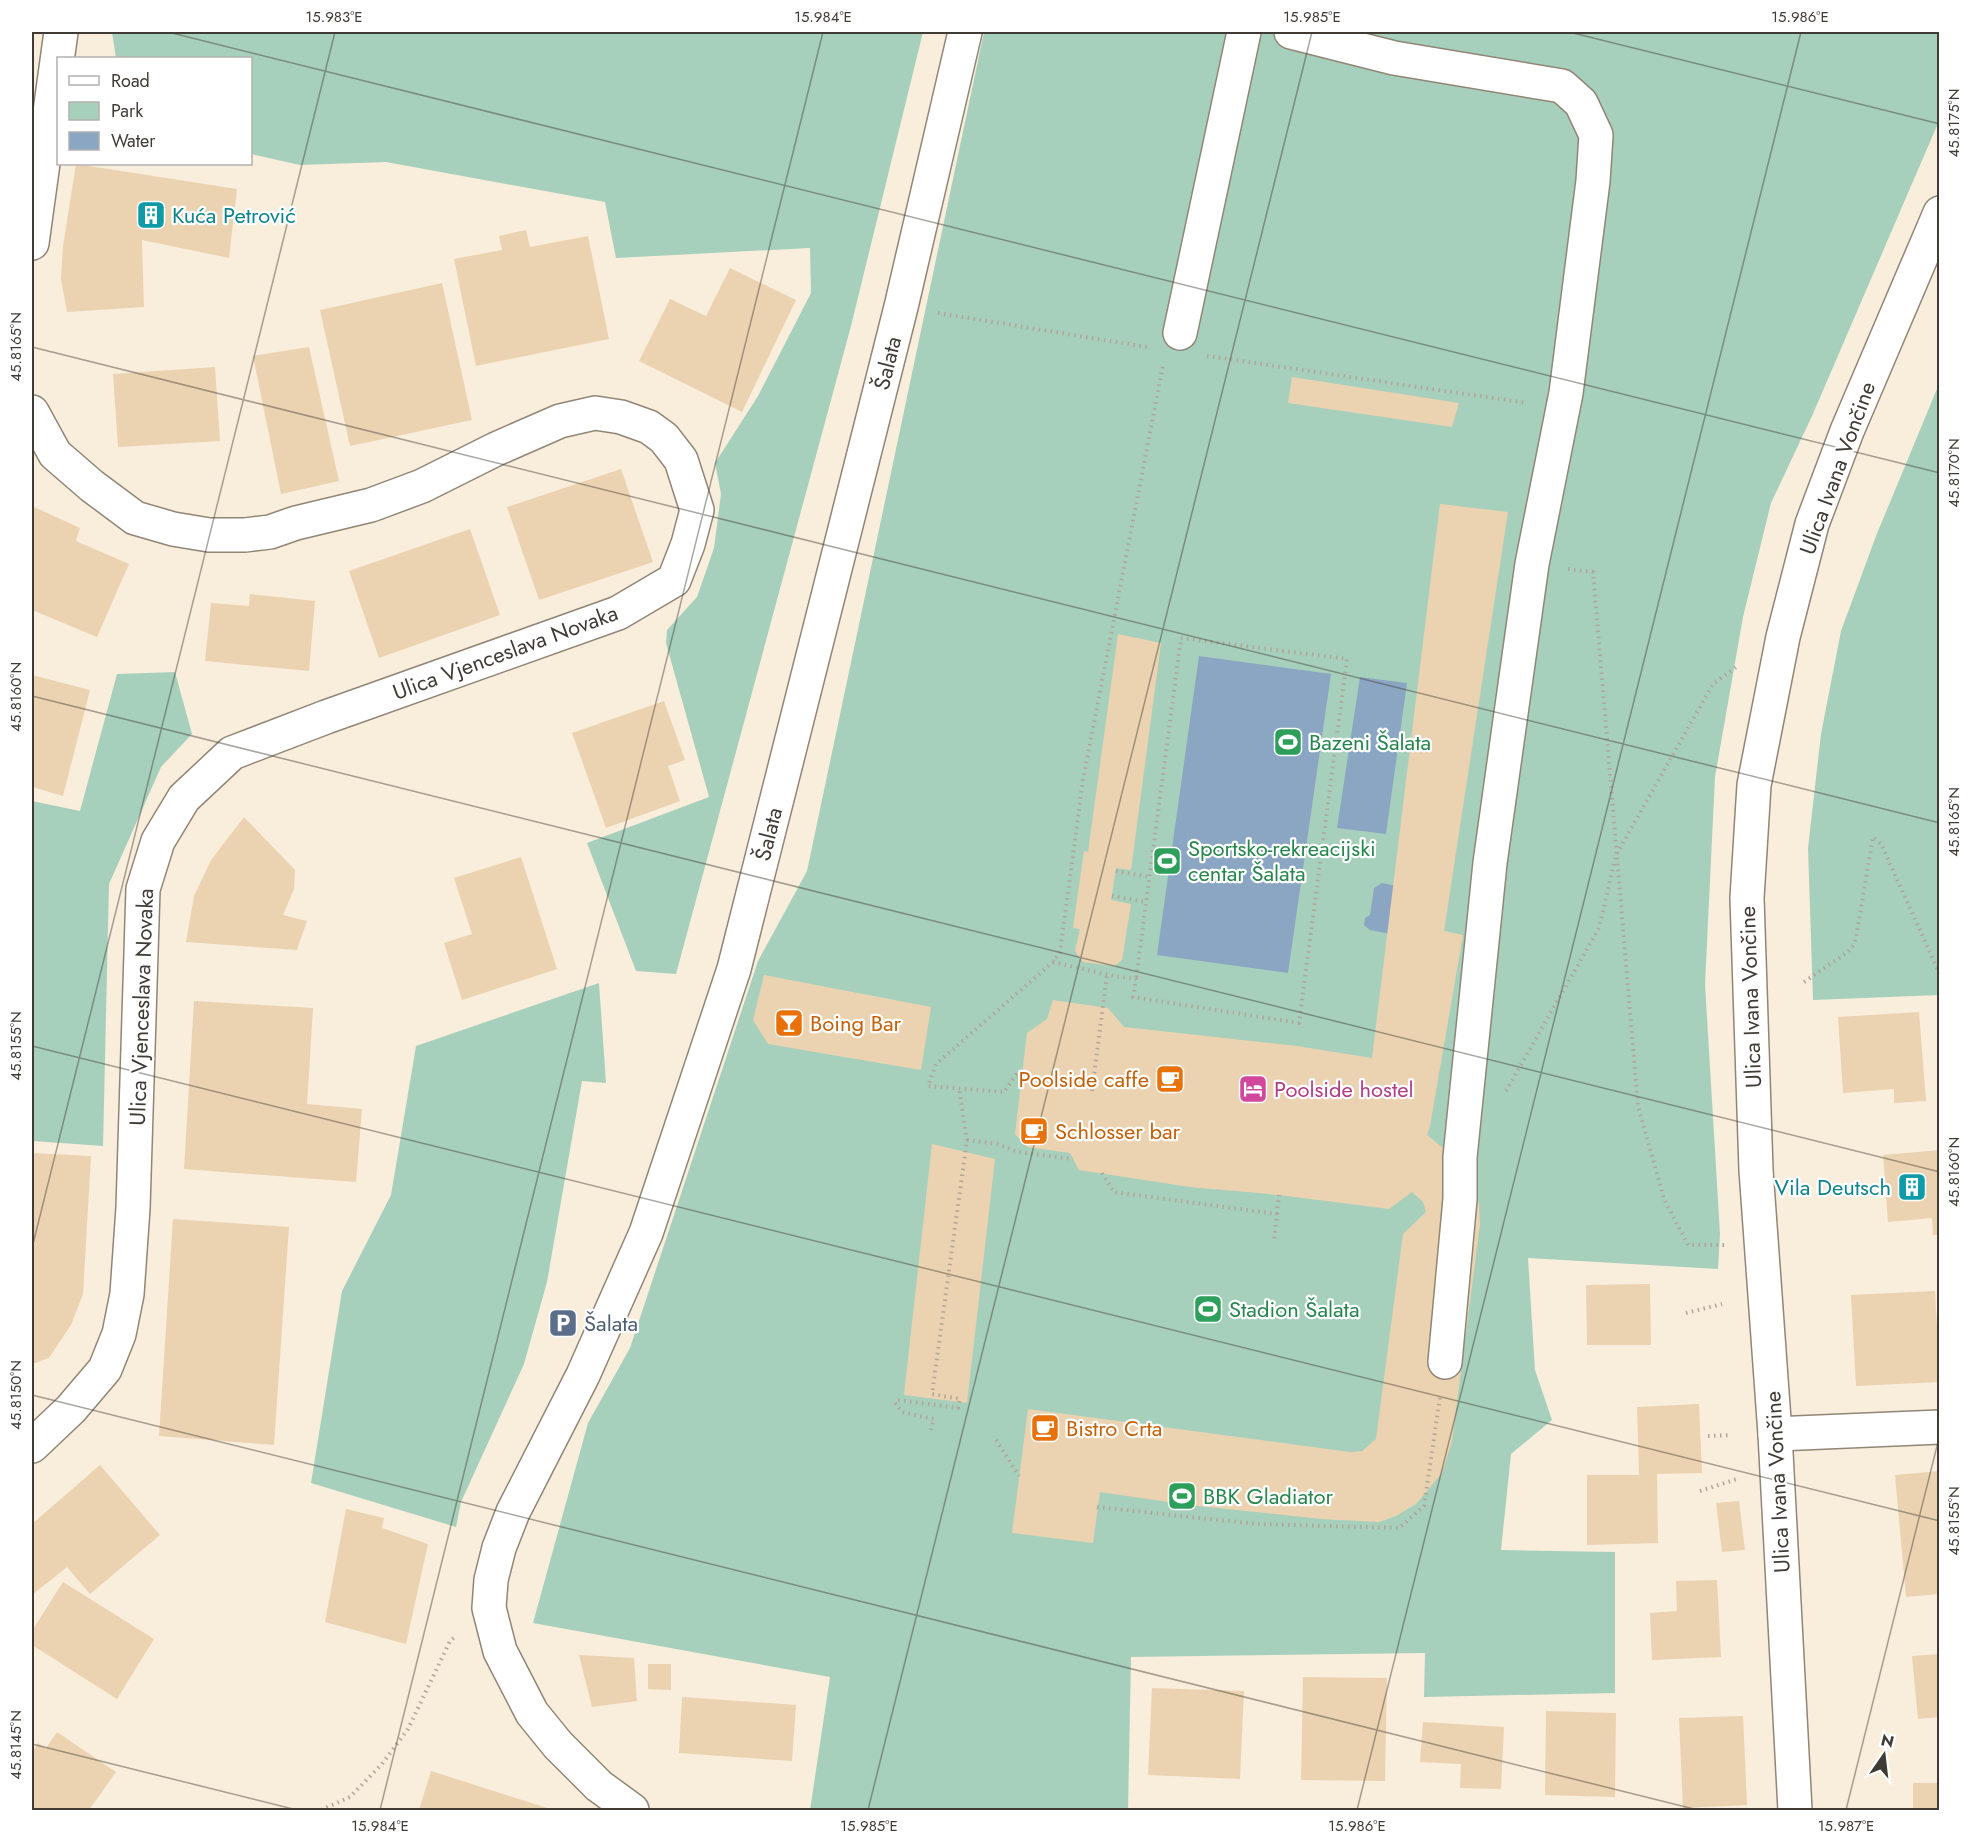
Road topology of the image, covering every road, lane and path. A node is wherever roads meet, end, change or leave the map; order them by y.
1 (61, 32) edge
2 (965, 32) edge
3 (1244, 32) edge
4 (1291, 32) edge
5 (58, 57) edge
6 (57, 61) edge
7 (1940, 213) edge
8 (32, 243) edge
9 (901, 307) junction
10 (1183, 346) junction
11 (1532, 404) dead end
12 (32, 412) edge
13 (1532, 564) junction
14 (1739, 665) dead end
15 (1616, 855) junction
16 (1116, 871) dead end
17 (1149, 877) junction
18 (1112, 896) dead end
19 (1146, 902) junction
20 (1053, 962) junction
21 (1940, 967) edge
22 (1107, 975) junction
23 (1136, 979) junction
24 (1804, 982) dead end
25 (1023, 1073) dead end
26 (959, 1088) junction
27 (1092, 1091) dead end
28 (1502, 1098) dead end
29 (967, 1140) junction
30 (1073, 1159) dead end
31 (1102, 1173) dead end
32 (1279, 1195) dead end
33 (1277, 1214) junction
34 (1274, 1239) dead end
35 (1731, 1245) dead end
36 (1722, 1304) dead end
37 (1686, 1313) dead end
38 (1445, 1362) joint
39 (1940, 1427) edge
40 (931, 1430) dead end
41 (1775, 1434) junction
42 (1732, 1435) dead end
43 (1708, 1436) dead end
44 (996, 1440) dead end
45 (32, 1446) edge
46 (1019, 1476) dead end
47 (1737, 1479) dead end
48 (1700, 1491) dead end
49 (1098, 1507) dead end
50 (450, 1641) dead end
51 (321, 1810) edge
52 (632, 1810) edge
53 (1795, 1810) edge

1 - 5 street
2 - 9 street, Šalata
3 - 10 street
4 - 13 street
6 - 8 street
7 - 41 street, Ulica Ivana Vončine
9 - 10 path
9 - 52 street, Šalata
10 - 11 path
10 - 20 path
12 - 45 street, Ulica Vjenceslava Novaka
13 - 15 path
13 - 38 street
14 - 15 path
15 - 28 path
15 - 35 path
16 - 17 path
17 - 19 path
17 - 23 path
18 - 19 path
19 - 23 path
20 - 22 path
20 - 26 path
21 - 24 path
22 - 23 path
22 - 27 path
25 - 26 path
26 - 29 path
29 - 30 path
29 - 40 path
31 - 33 path
32 - 33 path
33 - 34 path
36 - 37 path
38 - 49 path
39 - 41 street
41 - 53 street, Ulica Ivana Vončine
42 - 43 path
44 - 46 path
47 - 48 path
50 - 51 path

